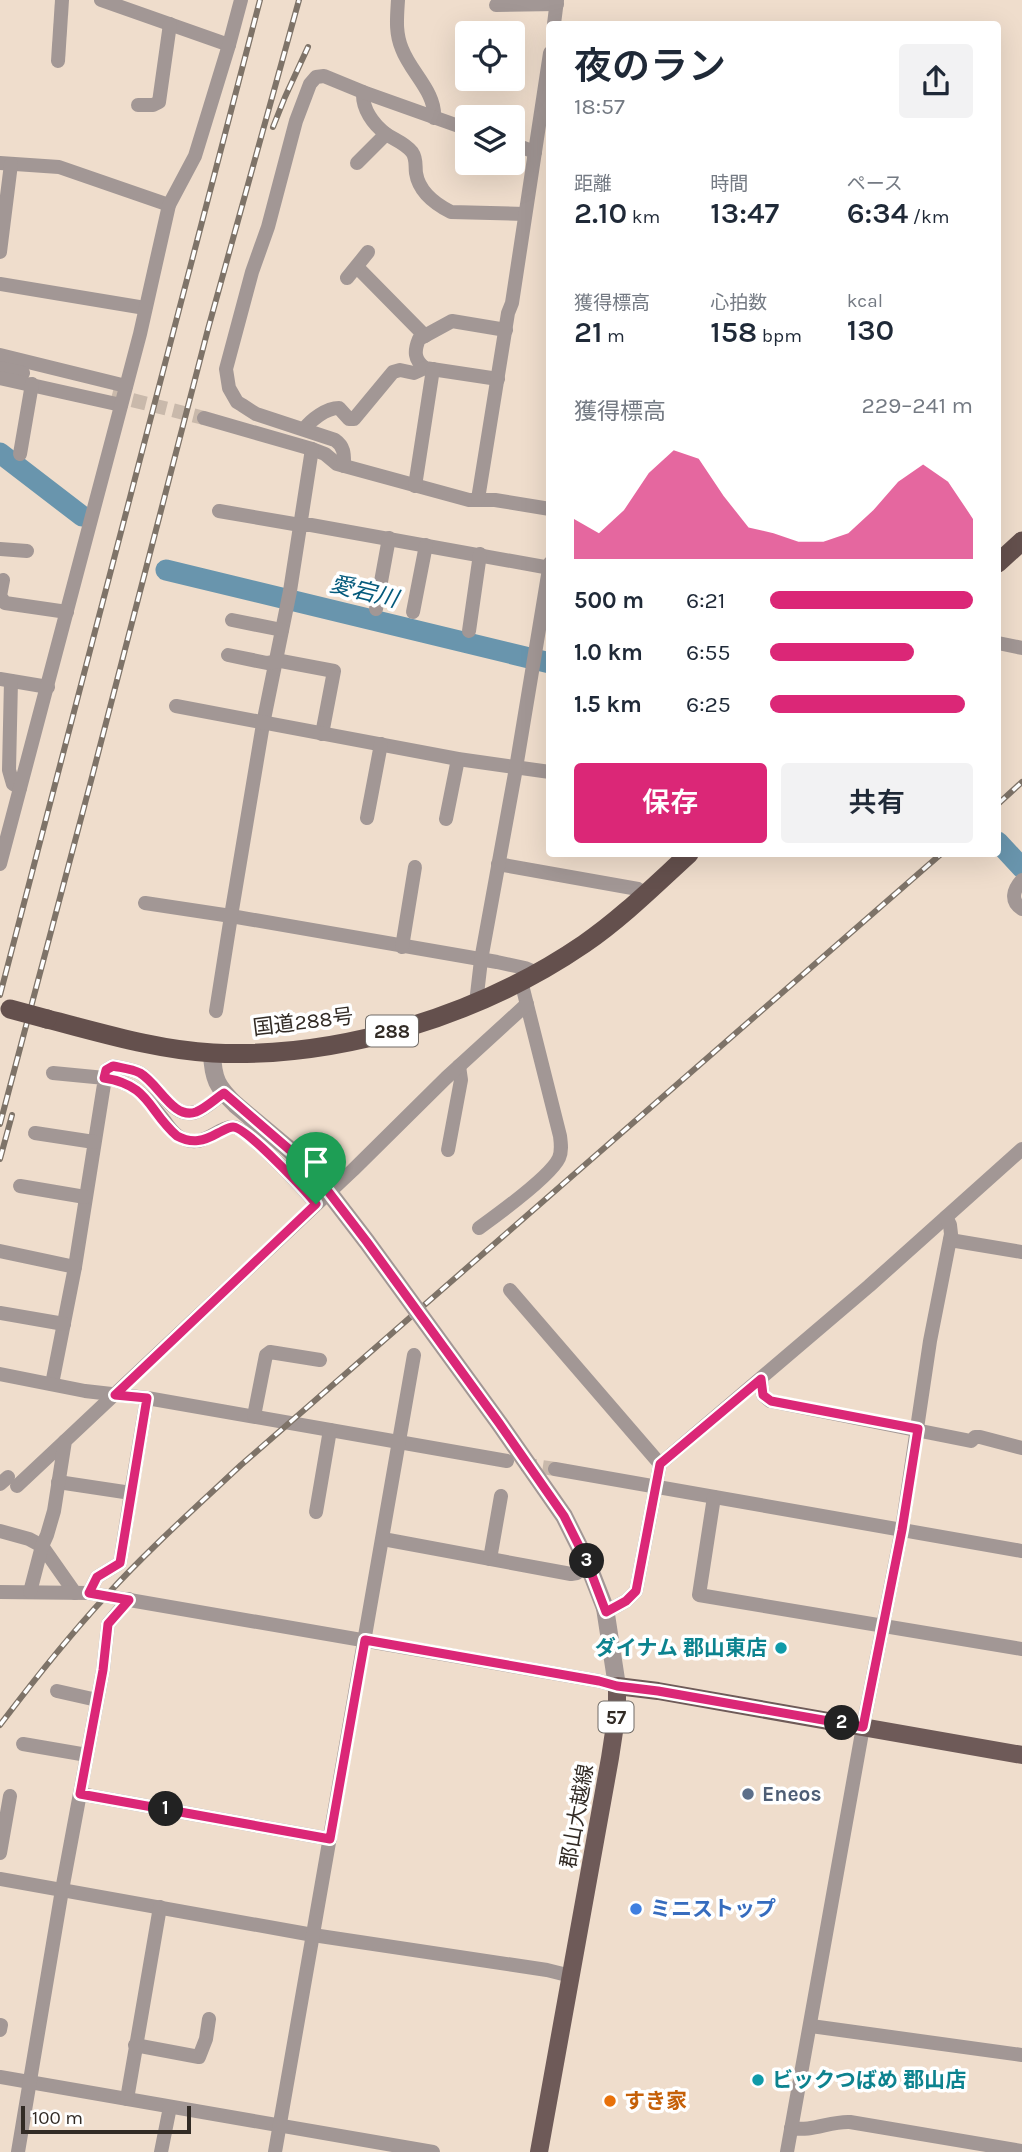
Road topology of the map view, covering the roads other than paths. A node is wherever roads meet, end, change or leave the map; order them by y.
1 (62, 0) edge
2 (102, 0) edge
3 (241, 0) edge
4 (398, 0) edge
5 (557, 2) edge
6 (496, 5) dead end
7 (554, 21) edge
8 (170, 24) junction
9 (229, 45) junction
10 (58, 61) dead end
11 (546, 79) edge
12 (363, 92) junction
13 (138, 105) dead end
14 (434, 118) junction
15 (455, 125) edge
16 (386, 134) junction
17 (525, 149) edge
18 (535, 152) junction
19 (357, 163) dead end
20 (6, 164) edge
21 (169, 205) junction
22 (525, 214) junction
23 (0, 252) edge
24 (368, 252) dead end
25 (0, 284) edge
26 (145, 308) junction
27 (506, 330) junction
28 (425, 336) junction
29 (0, 355) edge
30 (0, 368) edge
31 (429, 369) junction
32 (0, 378) edge
33 (498, 379) junction
34 (32, 384) junction
35 (126, 386) junction
36 (117, 400) junction
37 (204, 418) tunnel mouth
38 (304, 429) junction
39 (313, 449) junction
40 (20, 454) dead end
41 (344, 466) junction
42 (415, 486) junction
43 (478, 499) junction
44 (546, 508) edge
45 (219, 511) dead end
46 (300, 525) junction
47 (389, 538) junction
48 (1022, 541) edge
49 (426, 545) junction
50 (0, 549) edge
51 (27, 551) dead end
52 (480, 554) junction
53 (1001, 560) edge
54 (546, 565) edge
55 (4, 580) dead end
56 (546, 584) edge
57 (376, 609) dead end
58 (67, 612) junction
59 (413, 612) dead end
60 (232, 620) dead end
61 (282, 630) junction
62 (469, 631) dead end
63 (1001, 644) edge
64 (1022, 648) edge
65 (228, 655) dead end
66 (276, 662) junction
67 (5, 680) edge
68 (48, 687) junction
69 (176, 706) dead end
70 (263, 724) junction
71 (323, 734) junction
72 (381, 744) junction
73 (458, 759) junction
74 (516, 768) junction
75 (546, 772) edge
76 (20, 788) junction
77 (368, 818) dead end
78 (446, 819) dead end
79 (3, 836) edge
80 (686, 857) edge
81 (0, 864) edge
82 (498, 864) junction
83 (415, 867) dead end
84 (1022, 880) edge
85 (647, 894) junction
86 (145, 903) dead end
87 (1022, 909) edge
88 (231, 916) junction
89 (402, 947) junction
90 (481, 960) junction
91 (529, 977) junction
92 (476, 1003) junction
93 (527, 1004) junction
94 (5, 1008) edge
95 (216, 1011) dead end
96 (212, 1053) junction
97 (460, 1066) junction
98 (53, 1073) dead end
99 (104, 1078) junction
100 (230, 1099) junction
101 (35, 1133) dead end
102 (94, 1142) junction
103 (1022, 1149) edge
104 (448, 1150) dead end
105 (20, 1186) dead end
106 (85, 1197) junction
107 (316, 1204) junction
108 (946, 1217) junction
109 (479, 1228) dead end
110 (950, 1240) junction
111 (0, 1251) edge
112 (1022, 1252) edge
113 (75, 1267) junction
114 (510, 1290) dead end
115 (0, 1313) edge
116 (64, 1324) junction
117 (414, 1355) dead end
118 (320, 1360) dead end
119 (0, 1374) edge
120 (761, 1379) junction
121 (52, 1384) junction
122 (115, 1395) junction
123 (147, 1398) junction
124 (254, 1416) junction
125 (918, 1429) junction
126 (330, 1430) junction
127 (65, 1441) junction
128 (398, 1441) junction
129 (1022, 1448) edge
130 (507, 1461) tunnel mouth
131 (660, 1464) junction
132 (555, 1469) tunnel mouth
133 (8, 1482) edge
134 (58, 1482) junction
135 (656, 1487) junction
136 (131, 1493) junction
137 (500, 1496) dead end
138 (714, 1497) junction
139 (316, 1512) dead end
140 (902, 1530) junction
141 (0, 1531) edge
142 (383, 1539) junction
143 (42, 1546) junction
144 (1022, 1551) edge
145 (490, 1559) junction
146 (577, 1573) dead end
147 (0, 1592) edge
148 (30, 1592) junction
149 (82, 1593) junction
150 (129, 1600) junction
151 (605, 1610) junction
152 (883, 1626) junction
153 (365, 1640) junction
154 (1022, 1648) edge
155 (617, 1686) junction
156 (57, 1691) dead end
157 (97, 1700) junction
158 (863, 1727) junction
159 (23, 1744) dead end
160 (88, 1755) junction
161 (1022, 1755) edge
162 (80, 1794) junction
163 (10, 1796) dead end
164 (330, 1839) junction
165 (0, 1853) edge
166 (0, 1879) edge
167 (62, 1890) junction
168 (160, 1908) junction
169 (313, 1935) junction
170 (570, 1976) junction
171 (209, 2019) dead end
172 (811, 2026) junction
173 (135, 2045) junction
174 (1022, 2055) edge
175 (0, 2077) edge
176 (30, 2082) junction
177 (127, 2099) junction
178 (170, 2107) junction
179 (279, 2126) junction
180 (792, 2128) junction
181 (1022, 2151) edge
182 (18, 2152) edge
183 (161, 2152) edge
184 (275, 2152) edge
185 (433, 2152) edge
186 (539, 2152) edge
187 (787, 2152) edge

1 - 10 street
2 - 8 street
3 - 9 street
4 - 14 street
5 - 6 street
5 - 7 street
8 - 9 street
8 - 13 street
9 - 21 street
11 - 18 street
12 - 14 street
12 - 16 street
12 - 38 street
14 - 15 street
16 - 19 street
16 - 22 street
17 - 18 street
18 - 22 street
20 - 21 street
20 - 23 street
21 - 26 street
22 - 27 street
24 - 28 street
25 - 26 street
26 - 35 street
27 - 28 street
27 - 33 street
28 - 31 street
29 - 35 street
30 - 36 street
31 - 33 street
31 - 38 street
31 - 42 street
32 - 34 street
33 - 43 street
34 - 36 street
34 - 40 street
35 - 36 street
36 - 58 street
37 - 39 street
38 - 41 street
39 - 41 street
39 - 46 street
41 - 42 street
42 - 43 street
43 - 44 street
45 - 46 street
46 - 47 street
46 - 61 street
47 - 49 street
47 - 57 street
48 - 53 highway
49 - 52 street
49 - 59 street
50 - 51 street
52 - 54 street
52 - 62 street
55 - 58 street
56 - 74 street
58 - 68 street
60 - 61 street
61 - 66 street
63 - 64 street
65 - 66 street
66 - 70 street
66 - 71 street
67 - 68 street
67 - 76 street
68 - 76 street
69 - 70 street
70 - 71 street
70 - 88 street
71 - 72 street
72 - 73 street
72 - 77 street
73 - 74 street
73 - 78 street
74 - 75 street
74 - 82 street
76 - 79 street
79 - 81 street
80 - 85 highway, 国道288号 / 288
82 - 85 street
82 - 90 street
83 - 89 street
84 - 87 street
85 - 91 highway, 国道288号 / 288
86 - 88 street
88 - 89 street
88 - 95 street
89 - 90 street
90 - 91 street
90 - 92 street
91 - 92 highway, 国道288号 / 288
91 - 93 street
92 - 96 highway, 国道288号 / 288
93 - 97 street
93 - 109 street
94 - 96 highway, 国道288号 / 288, bridge
96 - 100 street
97 - 104 street
97 - 107 street
98 - 99 street
99 - 100 street
99 - 102 street
99 - 107 street
100 - 151 street, bridge
101 - 102 street
102 - 106 street
103 - 108 street
105 - 106 street
106 - 113 street
107 - 122 street
108 - 110 street
108 - 120 street
110 - 112 street
110 - 125 street
111 - 113 street
113 - 116 street
114 - 131 street
115 - 116 street
116 - 121 street
117 - 128 street
118 - 124 street
119 - 121 street
120 - 125 street
120 - 131 street
121 - 122 street
122 - 123 street
122 - 127 street
123 - 124 street
123 - 136 street
124 - 126 street
125 - 129 street
125 - 140 street
126 - 128 street
126 - 139 street
127 - 133 street
127 - 134 street
128 - 130 street
128 - 142 street
131 - 135 street
132 - 135 street
134 - 136 street
134 - 143 street
135 - 138 street
135 - 151 street
136 - 149 street
137 - 145 street
138 - 140 street
138 - 152 street
140 - 144 street
140 - 152 street
141 - 143 street
142 - 145 street
142 - 153 street
143 - 148 street
143 - 149 street
145 - 146 street
147 - 148 street
148 - 149 street
149 - 150 street
150 - 153 street
150 - 157 street
151 - 155 street
152 - 154 street
152 - 158 street
153 - 155 street
153 - 164 street
155 - 158 main road, 57
155 - 170 main road, 郡山大越線 / 57
156 - 157 street
157 - 160 street
158 - 161 main road, 57
158 - 172 street
159 - 160 street
160 - 162 street
162 - 164 street
162 - 167 street
163 - 165 street
164 - 169 street
166 - 167 street
167 - 168 street
167 - 176 street
168 - 169 street
168 - 173 street
169 - 170 street
169 - 179 street
170 - 186 main road, 郡山大越線 / 57
171 - 173 street
172 - 174 street
172 - 180 street
173 - 177 street
175 - 176 street
176 - 177 street
176 - 182 street
177 - 178 street
178 - 179 street
178 - 183 street
179 - 184 street
179 - 185 street
180 - 181 street
180 - 187 street

